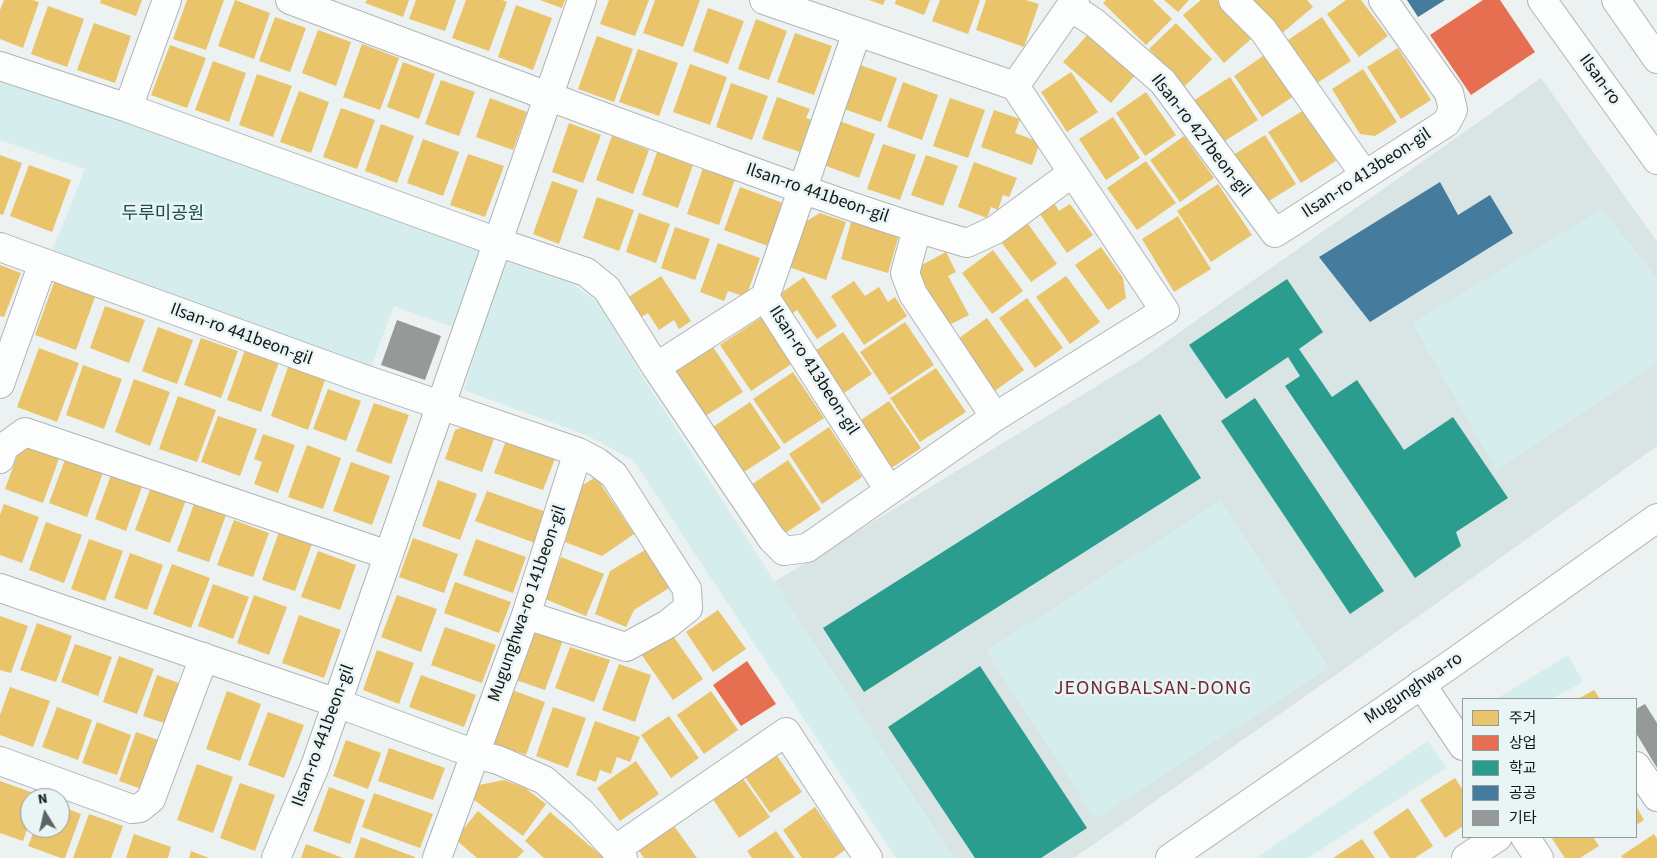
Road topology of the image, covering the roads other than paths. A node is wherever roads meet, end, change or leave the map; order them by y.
1 (166, 0) edge
2 (290, 0) edge
3 (582, 0) edge
4 (764, 0) edge
5 (1233, 0) edge
6 (1384, 0) edge
7 (1542, 0) edge
8 (1616, 0) edge
9 (1073, 4) edge
10 (857, 32) junction
11 (1653, 44) edge
12 (0, 66) edge
13 (1015, 86) junction
14 (548, 98) junction
15 (128, 108) junction
16 (1657, 160) edge
17 (1072, 173) junction
18 (1364, 174) junction
19 (801, 189) junction
20 (918, 229) junction
21 (1275, 233) joint
22 (498, 242) junction
23 (0, 247) edge
24 (43, 263) junction
25 (765, 297) junction
26 (656, 367) junction
27 (0, 384) edge
28 (441, 405) junction
29 (995, 418) junction
30 (578, 452) junction
31 (0, 459) edge
32 (889, 490) junction
33 (1657, 518) edge
34 (388, 556) junction
35 (0, 588) edge
36 (526, 614) junction
37 (204, 657) junction
38 (1421, 684) junction
39 (337, 703) junction
40 (1462, 745) edge
41 (476, 754) junction
42 (0, 761) edge
43 (1637, 767) edge
44 (1657, 797) edge
45 (1496, 838) edge
46 (1526, 838) edge
47 (620, 854) edge
48 (276, 858) edge
49 (438, 858) edge
50 (868, 858) edge
51 (1170, 858) edge
52 (1466, 858) edge
53 (1539, 858) edge

1 - 15 street
2 - 14 street, Ilsan-ro 441beon-gil
3 - 14 street, Ilsan-ro 441beon-gil
4 - 10 street
5 - 18 street
6 - 18 street, Ilsan-ro 413beon-gil
7 - 16 street, Ilsan-ro
8 - 11 street
9 - 13 street, Ilsan-ro 427beon-gil
9 - 21 street, Ilsan-ro 427beon-gil
10 - 13 street
10 - 19 street, Ilsan-ro 413beon-gil
12 - 15 street
13 - 17 street
14 - 19 street, Ilsan-ro 441beon-gil
14 - 22 street, Ilsan-ro 441beon-gil
15 - 22 street
17 - 20 street, Ilsan-ro 441beon-gil
17 - 29 street
18 - 21 street, Ilsan-ro 413beon-gil
19 - 20 street, Ilsan-ro 441beon-gil
19 - 25 street, Ilsan-ro 413beon-gil
20 - 29 street
22 - 26 street
22 - 28 street, Ilsan-ro 441beon-gil
23 - 24 street, Ilsan-ro 441beon-gil
24 - 27 street
24 - 28 street, Ilsan-ro 441beon-gil
25 - 26 street
25 - 32 street, Ilsan-ro 413beon-gil
26 - 32 street
28 - 30 street, Ilsan-ro 441beon-gil
28 - 34 street, Ilsan-ro 441beon-gil
29 - 32 street
30 - 36 street, Mugunghwa-ro 141beon-gil
30 - 36 street, Ilsan-ro 441beon-gil
31 - 34 street
33 - 38 street, Mugunghwa-ro
34 - 39 street, Ilsan-ro 441beon-gil
35 - 37 street
36 - 41 street, Mugunghwa-ro 141beon-gil
37 - 39 street
37 - 42 street
38 - 40 street
38 - 51 street, Mugunghwa-ro
39 - 41 street
39 - 48 street, Ilsan-ro 441beon-gil
41 - 47 street
41 - 49 street, Mugunghwa-ro 141beon-gil
43 - 44 street
45 - 52 street
46 - 53 street
47 - 50 street

